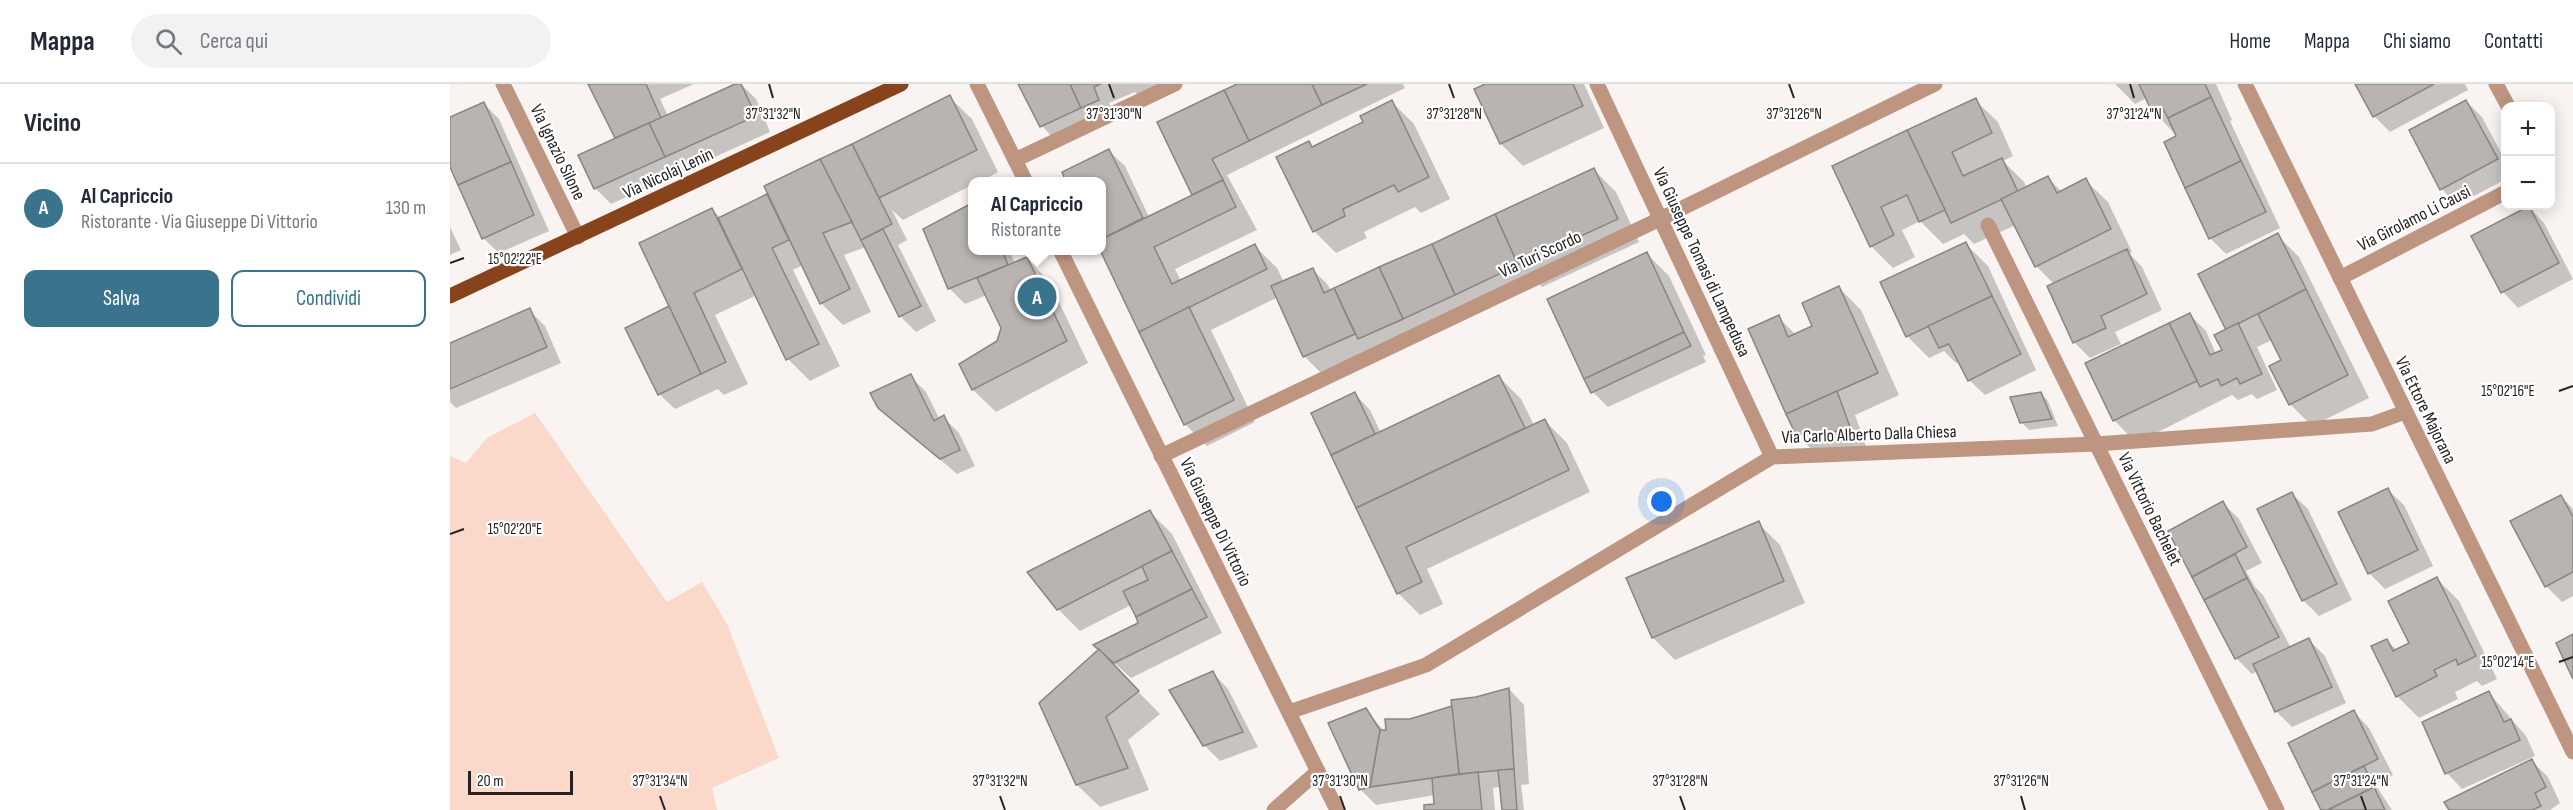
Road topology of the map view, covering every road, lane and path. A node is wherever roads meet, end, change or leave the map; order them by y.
1 (503, 84) edge
2 (901, 84) edge
3 (977, 84) edge
4 (1175, 84) edge
5 (1597, 84) edge
6 (1935, 84) edge
7 (2244, 84) edge
8 (2496, 84) edge
9 (2506, 102) edge
10 (1015, 160) junction
11 (1024, 177) edge
12 (2501, 194) edge
13 (1660, 219) junction
14 (1988, 225) dead end
15 (578, 237) junction
16 (1062, 255) edge
17 (2340, 278) junction
18 (450, 296) edge
19 (2405, 412) junction
20 (2096, 444) junction
21 (1161, 456) junction
22 (1772, 457) junction
23 (1288, 712) junction
24 (2573, 752) edge
25 (1317, 771) junction
26 (1274, 810) edge
27 (1337, 810) edge
28 (2277, 810) edge

1 - 15 street, Via Ignazio Silone
2 - 15 main road, Via Nicolaj Lenin
3 - 10 street
4 - 10 street
5 - 13 street, Via Giuseppe Tomasi di Lampedusa
6 - 13 street, Via Turi Scordo
7 - 17 street, Via Ettore Majorana
8 - 9 street
10 - 11 street
12 - 17 street, Via Girolamo Li Causi
13 - 21 street, Via Turi Scordo
13 - 22 street, Via Giuseppe Tomasi di Lampedusa
14 - 20 street, Via Vittorio Bachelet
15 - 18 main road, Via Nicolaj Lenin
16 - 21 street, Via Giuseppe Di Vittorio
17 - 19 street, Via Ettore Majorana
19 - 20 street, Via Carlo Alberto Dalla Chiesa
19 - 24 street, Via Ettore Majorana
20 - 22 street, Via Carlo Alberto Dalla Chiesa
20 - 28 street, Via Vittorio Bachelet
21 - 23 street, Via Giuseppe Di Vittorio
22 - 23 street, Via Carlo Alberto Dalla Chiesa
23 - 25 street, Via Giuseppe Di Vittorio
25 - 26 street
25 - 27 street, Via Giuseppe Di Vittorio

